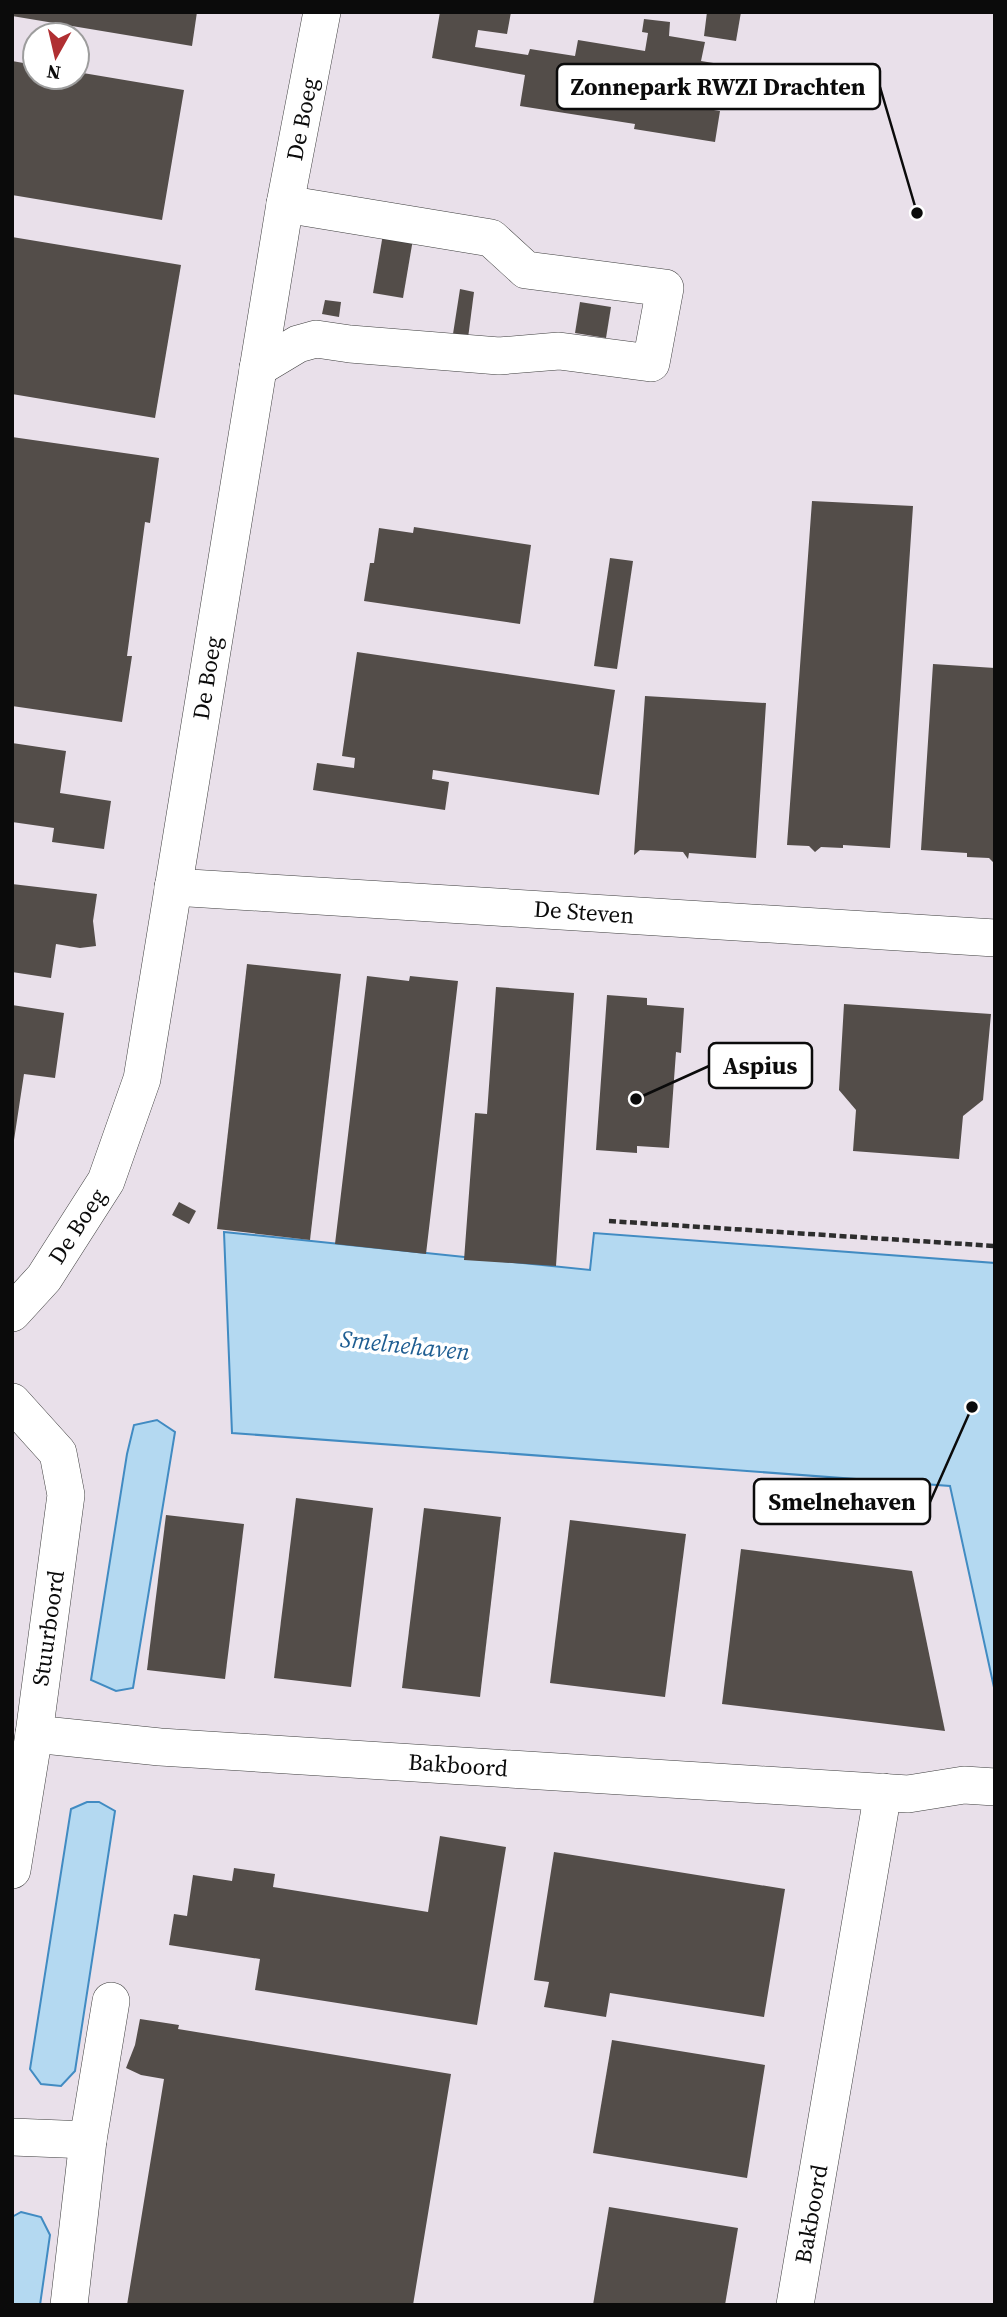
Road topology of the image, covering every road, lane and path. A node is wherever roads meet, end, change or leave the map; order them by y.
1 (323, 12) edge
2 (285, 204) junction
3 (258, 368) junction
4 (173, 887) junction
5 (995, 938) edge
6 (609, 1221) dead end
7 (995, 1246) edge
8 (12, 1313) edge
9 (12, 1402) edge
10 (34, 1734) junction
11 (995, 1787) edge
12 (883, 1792) junction
13 (12, 1870) edge
14 (111, 2001) dead end
15 (12, 2137) edge
16 (88, 2140) junction
17 (69, 2305) edge
18 (795, 2305) edge

1 - 2 street, De Boeg
2 - 3 street, De Boeg
2 - 3 street
3 - 4 street, De Boeg
4 - 5 street, De Steven
4 - 8 street, De Boeg
6 - 7 path
9 - 10 street, Stuurboord
10 - 12 street, Bakboord
10 - 13 street, Stuurboord
11 - 12 street, Bakboord
12 - 18 street, Bakboord
14 - 16 street
15 - 16 street
16 - 17 street

